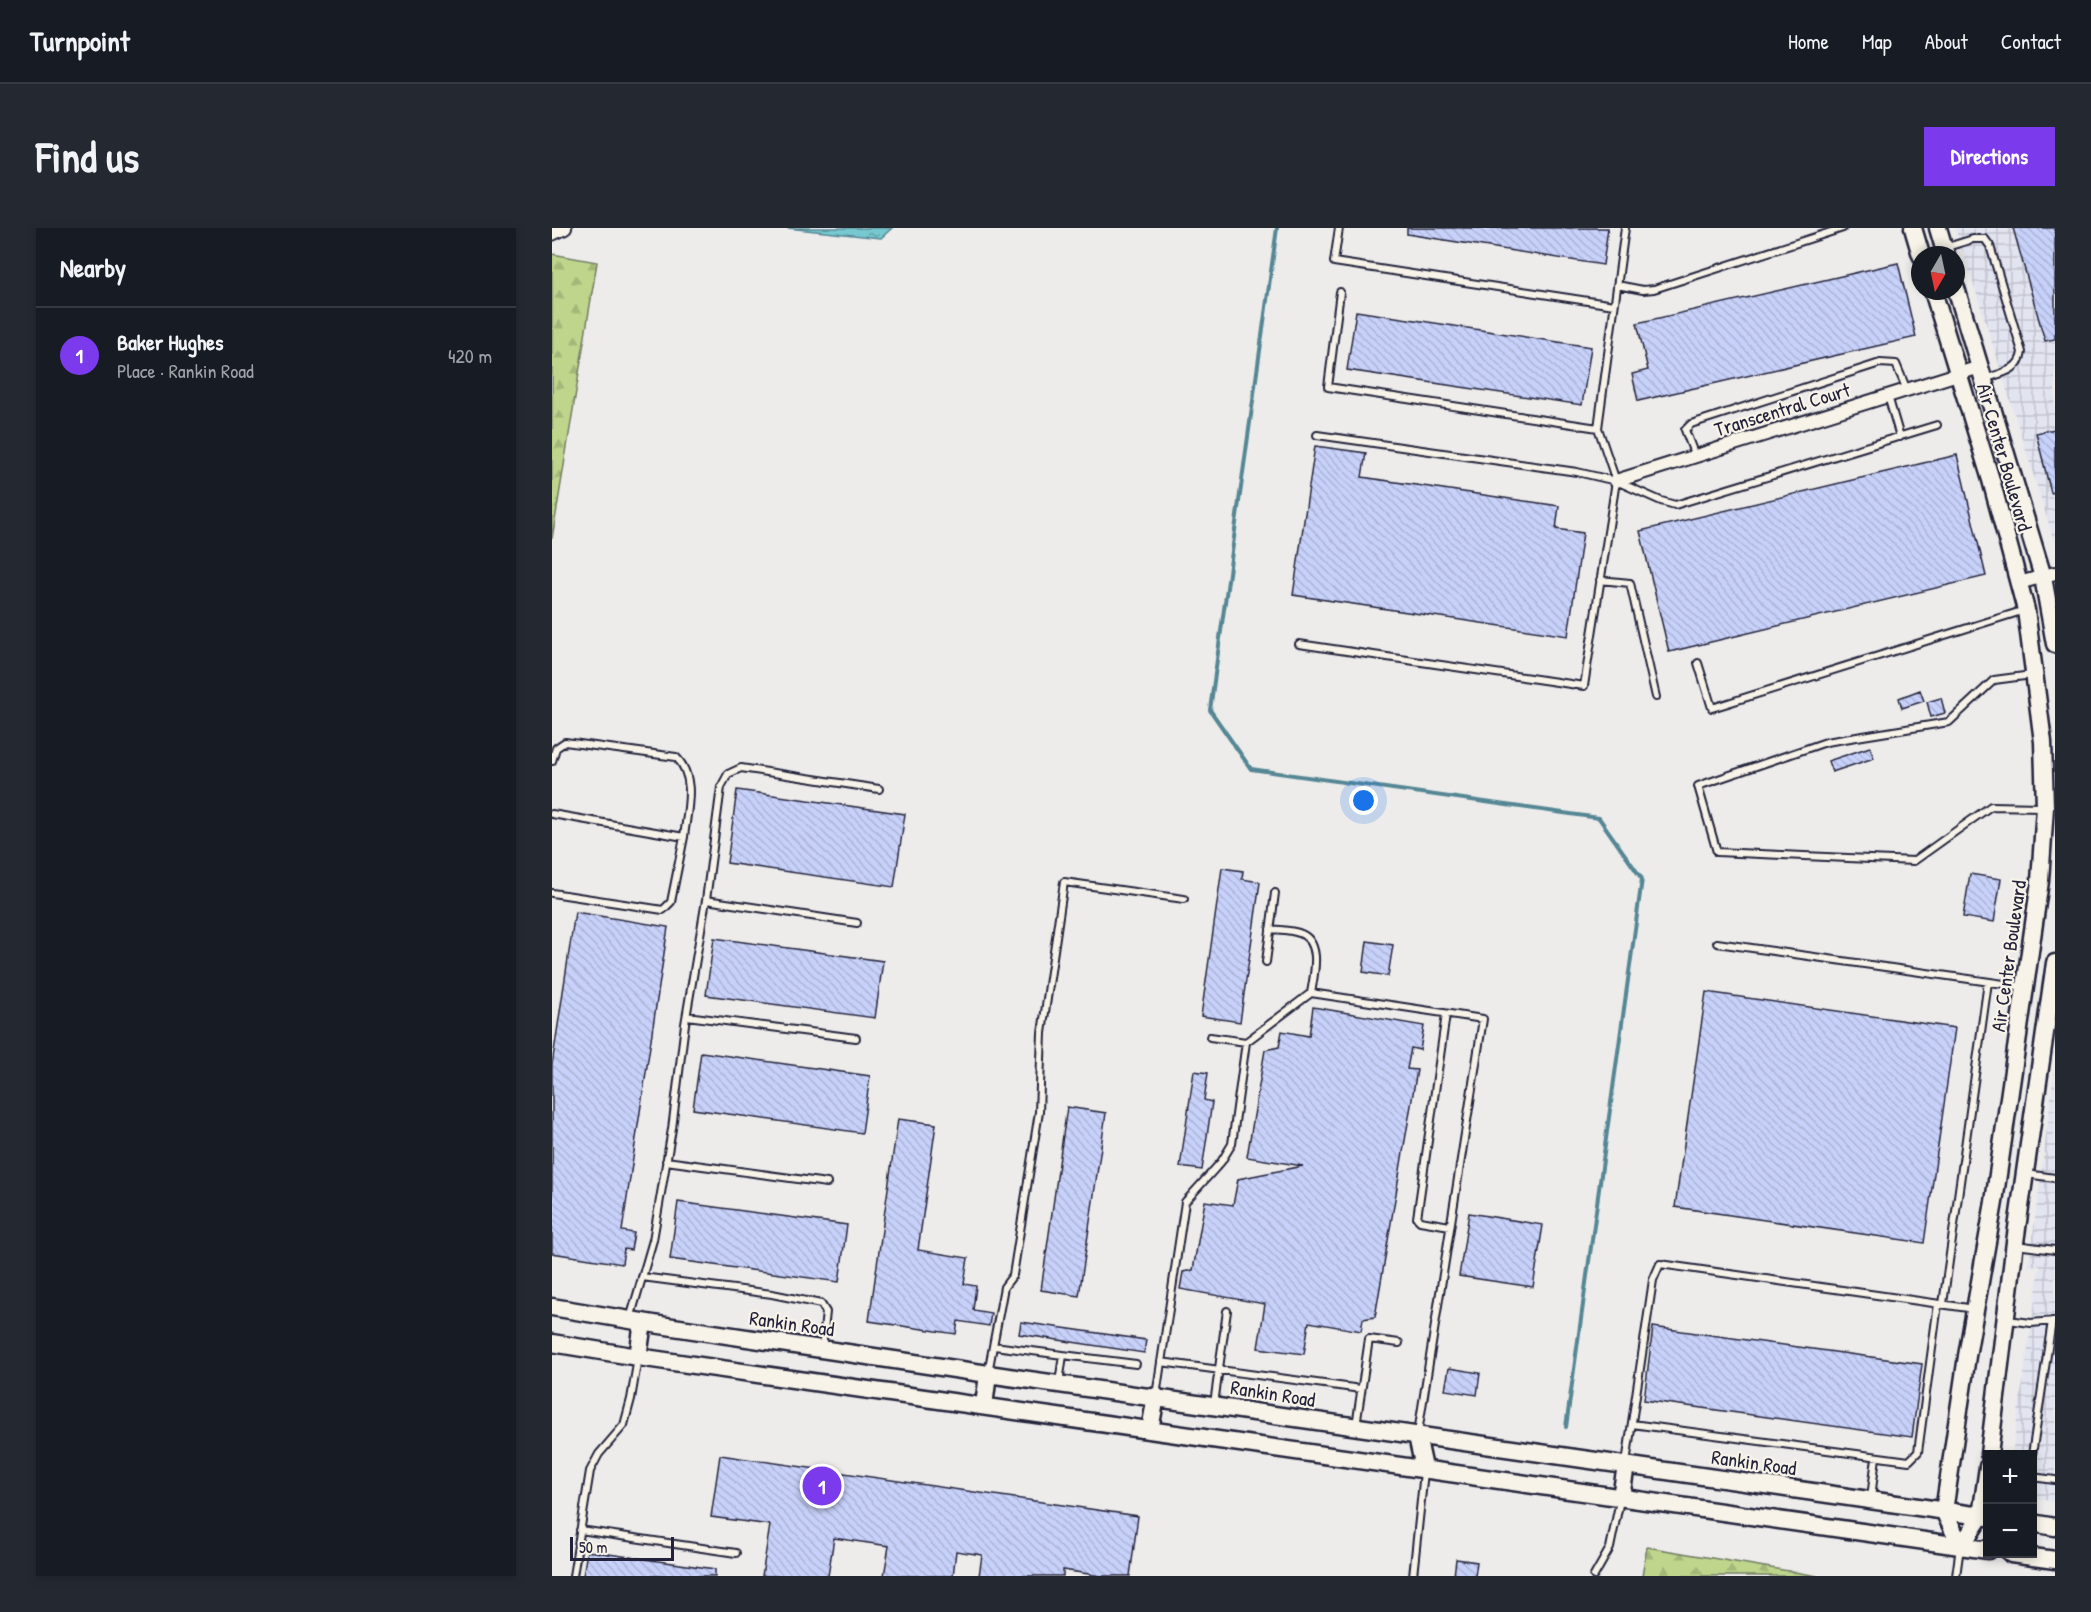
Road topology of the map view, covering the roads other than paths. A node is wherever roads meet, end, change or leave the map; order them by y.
1 (565, 228) edge
2 (1339, 228) edge
3 (1625, 228) edge
4 (1843, 228) edge
5 (1913, 228) edge
6 (1938, 228) edge
7 (552, 234) edge
8 (1918, 246) edge
9 (1943, 246) edge
10 (1956, 246) edge
11 (1617, 285) junction
12 (1340, 291) dead end
13 (1936, 300) edge
14 (1960, 300) edge
15 (1614, 305) junction
16 (1982, 373) junction
17 (1958, 374) junction
18 (1907, 390) junction
19 (1888, 396) junction
20 (1937, 425) dead end
21 (1598, 428) junction
22 (1317, 435) dead end
23 (1900, 437) junction
24 (1695, 456) junction
25 (1616, 481) junction
26 (2049, 575) edge
27 (1600, 580) junction
28 (2019, 584) junction
29 (2026, 610) junction
30 (1299, 644) dead end
31 (2055, 644) edge
32 (1698, 663) dead end
33 (2036, 675) junction
34 (1656, 697) dead end
35 (552, 761) edge
36 (879, 789) dead end
37 (2050, 807) edge
38 (552, 814) edge
39 (684, 837) junction
40 (1275, 893) dead end
41 (552, 895) edge
42 (1184, 899) dead end
43 (706, 900) junction
44 (857, 923) dead end
45 (1270, 929) junction
46 (1717, 943) dead end
47 (1266, 962) dead end
48 (2055, 963) edge
49 (1988, 982) junction
50 (2025, 987) junction
51 (2053, 991) edge
52 (1311, 993) junction
53 (1446, 1014) junction
54 (687, 1016) junction
55 (1210, 1037) dead end
56 (856, 1038) dead end
57 (1246, 1042) junction
58 (666, 1161) junction
59 (2025, 1173) junction
60 (2055, 1178) edge
61 (826, 1183) dead end
62 (1450, 1226) junction
63 (1987, 1241) junction
64 (2015, 1245) junction
65 (2055, 1250) edge
66 (642, 1277) junction
67 (1941, 1304) junction
68 (552, 1307) edge
69 (1976, 1309) junction
70 (1227, 1311) dead end
71 (2007, 1320) junction
72 (636, 1321) junction
73 (2053, 1321) edge
74 (552, 1343) edge
75 (1399, 1343) dead end
76 (994, 1346) junction
77 (822, 1349) junction
78 (1063, 1354) junction
79 (638, 1357) junction
80 (1161, 1362) junction
81 (1136, 1364) dead end
82 (1219, 1370) junction
83 (988, 1374) junction
84 (1059, 1383) junction
85 (1361, 1389) junction
86 (1156, 1396) junction
87 (1214, 1405) junction
88 (984, 1406) junction
89 (1632, 1424) junction
90 (1356, 1426) junction
91 (1150, 1430) junction
92 (1418, 1436) junction
93 (1990, 1450) edge
94 (2033, 1450) edge
95 (1876, 1457) junction
96 (1626, 1465) junction
97 (1424, 1468) junction
98 (2037, 1478) edge
99 (2055, 1480) edge
100 (1621, 1497) junction
101 (1871, 1500) junction
102 (1944, 1511) junction
103 (1983, 1516) edge
104 (1983, 1517) edge
105 (2037, 1524) edge
106 (2055, 1527) edge
107 (580, 1530) junction
108 (1960, 1547) junction
109 (1983, 1549) edge
110 (736, 1553) dead end
111 (2037, 1558) edge
112 (2055, 1560) edge
113 (573, 1576) edge
114 (1413, 1576) edge
115 (1594, 1576) edge
116 (1956, 1576) edge

1 - 7 street
2 - 15 lane
3 - 11 lane
4 - 11 lane
5 - 8 main road
6 - 9 main road
10 - 16 lane
11 - 15 lane
12 - 21 lane
13 - 17 main road, Air Center Boulevard
14 - 16 main road, Air Center Boulevard
15 - 21 lane
16 - 17 street, Transcentral Court
16 - 26 main road, Air Center Boulevard
17 - 18 street, Transcentral Court
17 - 28 main road, Air Center Boulevard
18 - 19 street, Transcentral Court
18 - 24 lane
19 - 23 lane
19 - 24 street, Transcentral Court
20 - 23 lane
21 - 25 lane
22 - 25 lane
23 - 25 lane
24 - 25 street, Transcentral Court
25 - 27 lane
26 - 28 street
26 - 31 main road, Air Center Boulevard
27 - 30 lane
27 - 34 lane
28 - 29 main road, Air Center Boulevard
29 - 32 lane
29 - 33 main road, Air Center Boulevard
33 - 37 main road, Air Center Boulevard
33 - 37 lane
35 - 39 lane
36 - 43 lane
37 - 50 main road, Air Center Boulevard
38 - 39 lane
39 - 41 lane
40 - 45 lane
42 - 76 lane
43 - 44 lane
43 - 54 lane
45 - 47 lane
45 - 52 lane
46 - 49 lane
48 - 51 main road
49 - 50 lane
49 - 67 lane
50 - 51 main road
50 - 63 main road, Air Center Boulevard
51 - 59 main road
52 - 53 lane
52 - 57 lane
53 - 62 lane
53 - 62 lane
54 - 56 lane
54 - 58 lane
55 - 57 lane
57 - 80 lane
58 - 61 lane
58 - 66 lane
59 - 60 lane
59 - 64 main road
62 - 92 lane
63 - 64 main road
63 - 69 main road, Air Center Boulevard
64 - 65 lane
64 - 71 main road
66 - 72 lane
66 - 77 lane
67 - 69 lane
67 - 89 lane
67 - 95 lane
68 - 72 main road, Rankin Road
69 - 102 main road, Air Center Boulevard
70 - 82 lane
71 - 73 lane
71 - 93 main road
72 - 77 main road, Rankin Road
72 - 79 main road
73 - 94 lane
74 - 79 main road
75 - 85 lane
76 - 78 lane
76 - 83 lane
77 - 83 main road, Rankin Road
78 - 81 lane
78 - 84 lane
79 - 88 main road
79 - 107 lane
80 - 82 lane
80 - 86 lane
82 - 85 lane
82 - 87 lane
83 - 84 main road, Rankin Road
83 - 88 main road
84 - 86 main road, Rankin Road
85 - 90 lane
86 - 87 main road, Rankin Road
86 - 91 main road
87 - 90 main road, Rankin Road
88 - 91 main road
89 - 95 lane
89 - 96 lane
90 - 92 main road, Rankin Road
91 - 97 main road
92 - 96 main road, Rankin Road
92 - 97 main road
95 - 101 lane
96 - 100 main road
96 - 101 main road, Rankin Road
97 - 100 main road
97 - 114 lane
98 - 99 lane
100 - 108 main road
100 - 115 lane
101 - 102 main road, Rankin Road
102 - 103 main road, Rankin Road
102 - 108 main road
104 - 108 main road
105 - 106 main road
107 - 110 lane
107 - 113 lane
108 - 109 main road
108 - 116 lane
111 - 112 main road

